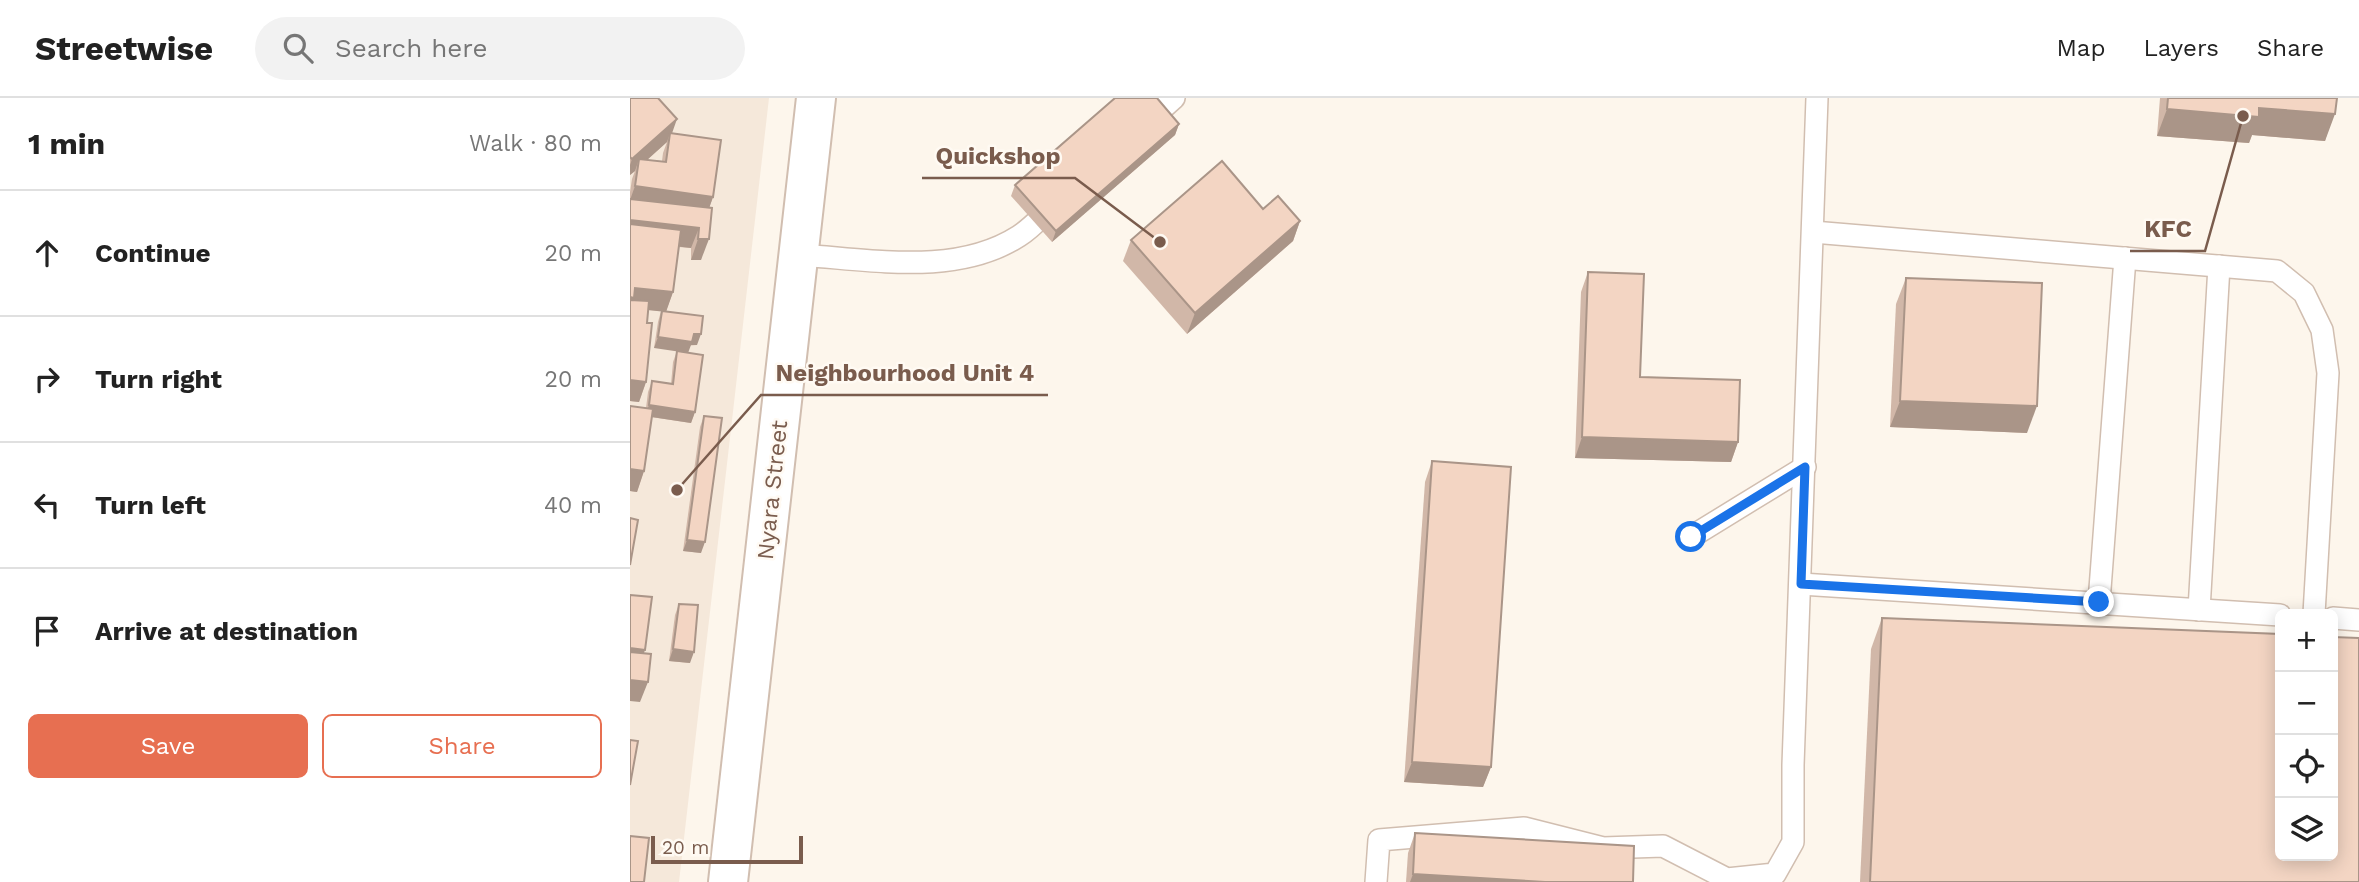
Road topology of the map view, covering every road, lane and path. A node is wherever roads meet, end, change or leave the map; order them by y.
1 (816, 98) edge
2 (1174, 98) edge
3 (1817, 98) edge
4 (1133, 135) edge
5 (1071, 190) edge
6 (1813, 232) junction
7 (798, 255) junction
8 (2125, 258) junction
9 (2218, 266) junction
10 (1805, 467) junction
11 (1691, 537) dead end
12 (1801, 584) junction
13 (2099, 602) junction
14 (2314, 609) edge
15 (2199, 610) junction
16 (2275, 615) edge
17 (2338, 618) edge
18 (2359, 620) edge
19 (728, 882) edge
20 (1376, 882) edge

1 - 7 street, Nyara Street
2 - 4 lane
3 - 6 lane
5 - 7 lane
6 - 8 lane
6 - 10 lane
7 - 19 street, Nyara Street
8 - 9 lane
8 - 13 lane
9 - 14 lane
9 - 15 lane
10 - 11 lane
10 - 12 lane
12 - 13 lane
12 - 20 lane
13 - 15 lane
15 - 16 lane
17 - 18 lane

